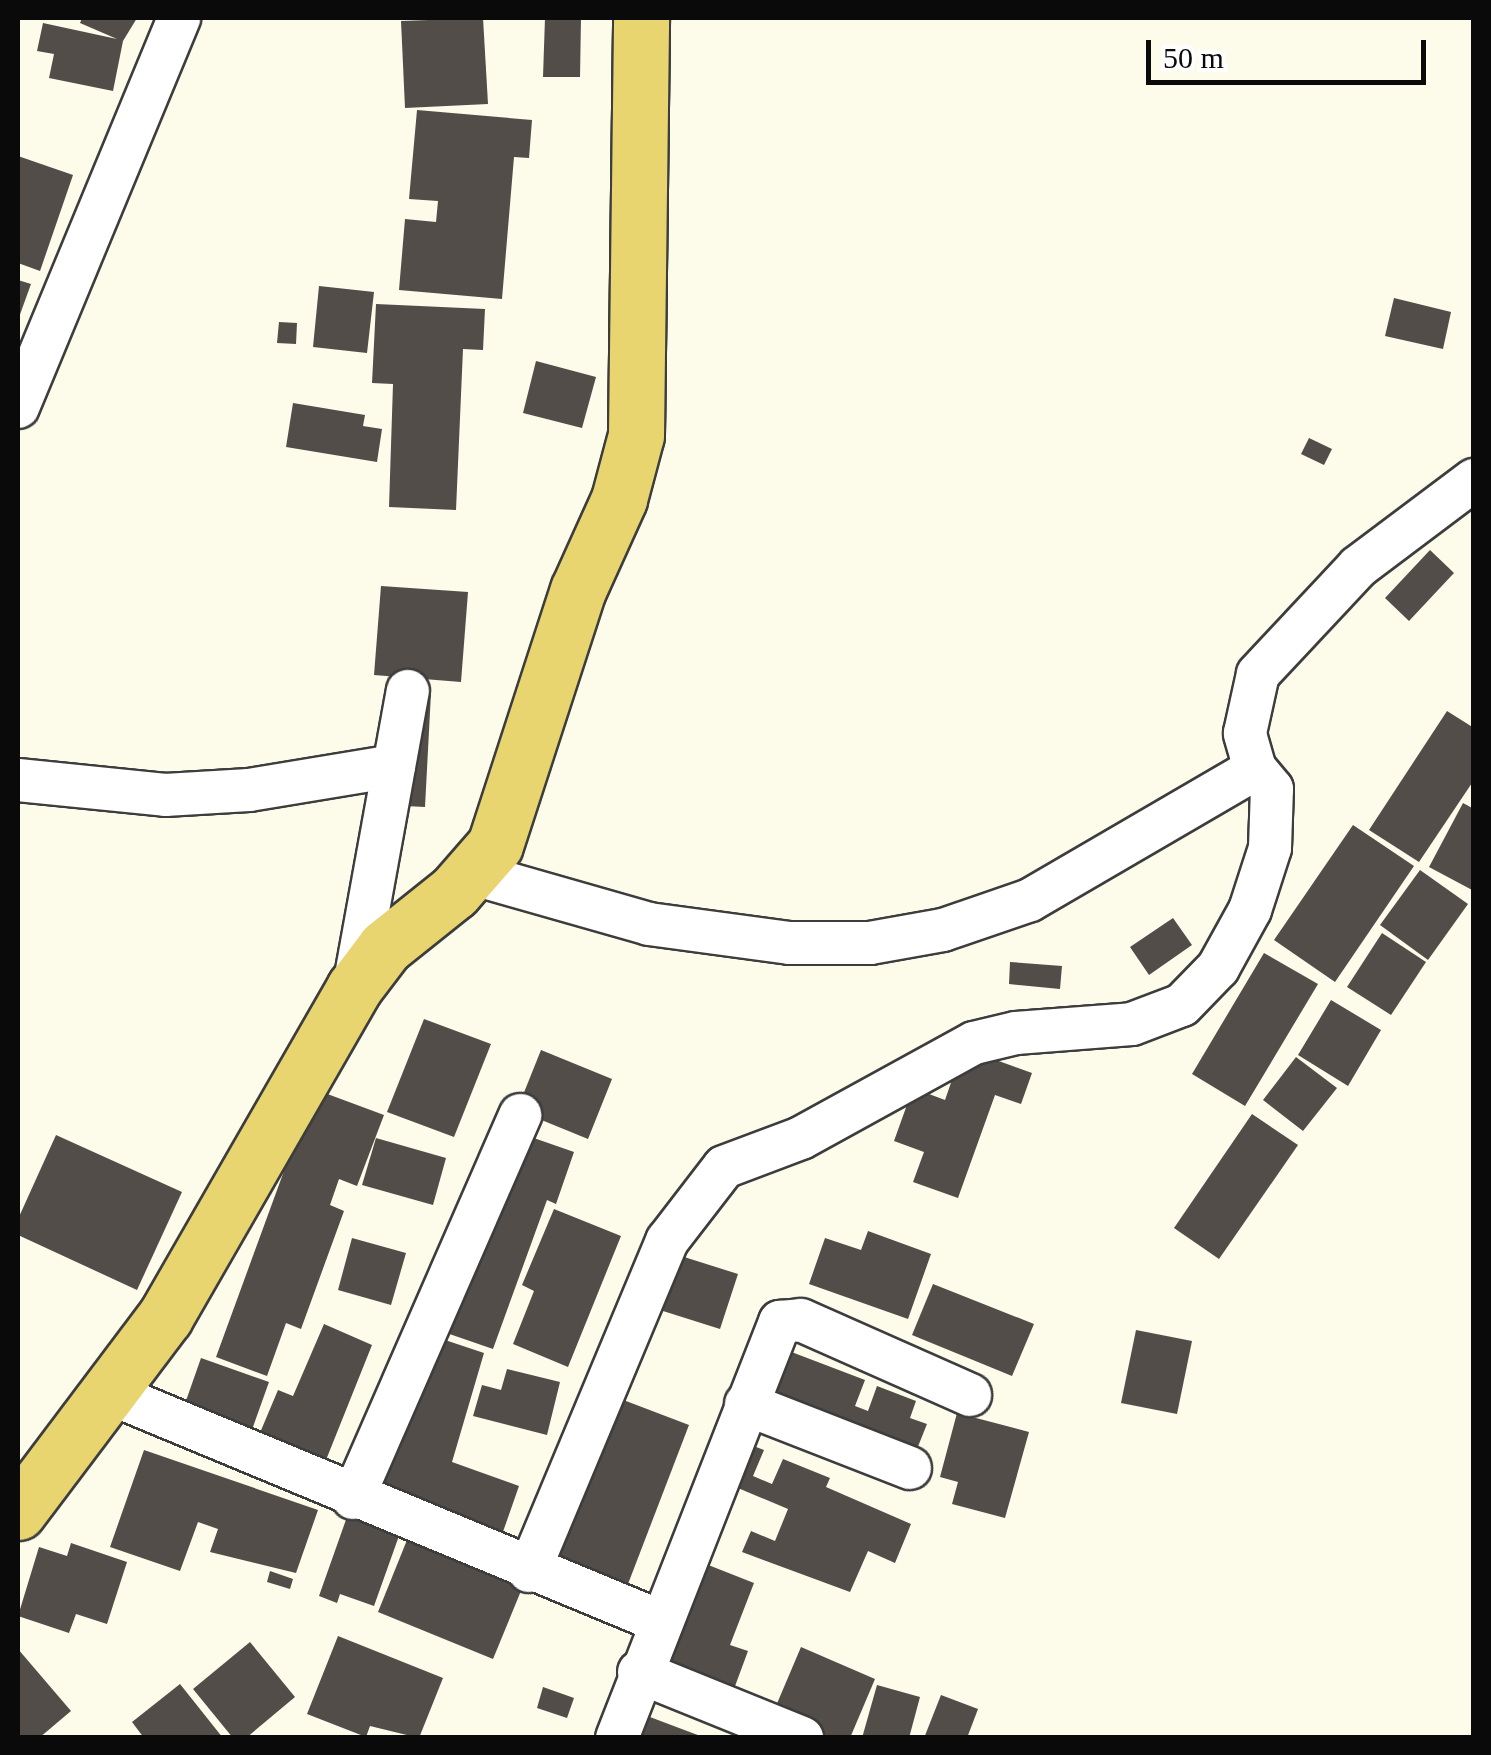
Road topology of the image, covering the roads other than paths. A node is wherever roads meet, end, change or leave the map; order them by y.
1 (179, 18) edge
2 (641, 18) edge
3 (18, 407) edge
4 (1474, 480) edge
5 (408, 691) dead end
6 (394, 766) junction
7 (1255, 769) junction
8 (18, 780) edge
9 (474, 874) junction
10 (354, 988) junction
11 (520, 1116) dead end
12 (107, 1392) junction
13 (970, 1394) dead end
14 (746, 1404) junction
15 (910, 1468) dead end
16 (353, 1498) junction
17 (18, 1512) edge
18 (529, 1570) junction
19 (658, 1621) junction
20 (638, 1672) junction
21 (616, 1738) edge
22 (802, 1738) edge

1 - 3 street
2 - 9 main road
4 - 7 street
5 - 6 street
6 - 8 street
6 - 10 street
7 - 9 street
7 - 18 street
9 - 10 main road
10 - 12 main road
11 - 16 street
12 - 16 street
12 - 17 main road
13 - 14 street
14 - 15 street
14 - 19 street
16 - 18 street
18 - 19 street
19 - 20 street
20 - 21 street
20 - 22 street

